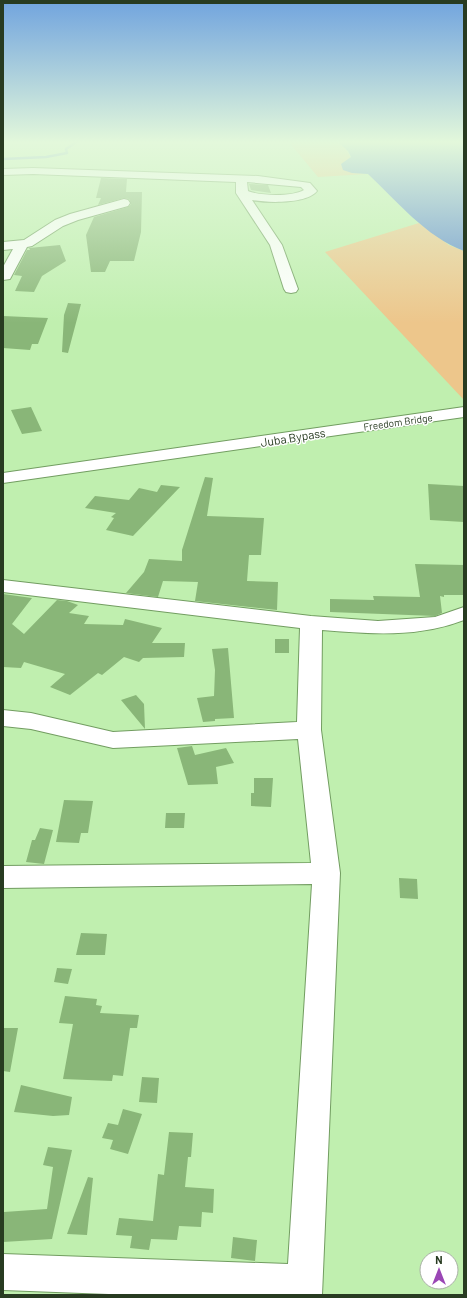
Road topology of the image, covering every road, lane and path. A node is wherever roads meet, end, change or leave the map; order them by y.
1 (124, 202) dead end
2 (248, 202) edge
3 (22, 244) junction
4 (3, 246) edge
5 (5, 276) dead end
6 (291, 289) dead end
7 (464, 412) edge
8 (331, 432) junction
9 (3, 478) edge
10 (3, 485) edge
11 (3, 586) edge
12 (464, 613) edge
13 (311, 623) junction
14 (3, 718) edge
15 (309, 730) junction
16 (326, 873) junction
17 (3, 877) edge
18 (3, 1272) edge
19 (304, 1289) edge

1 - 3 street
2 - 6 street
3 - 4 street
3 - 5 street
7 - 8 street, Freedom Bridge
8 - 9 street, Juba Bypass
8 - 10 street, Juba Bypass
11 - 13 street
12 - 13 street
13 - 15 street
14 - 15 street
15 - 16 street
16 - 17 street
16 - 19 street
18 - 19 street

